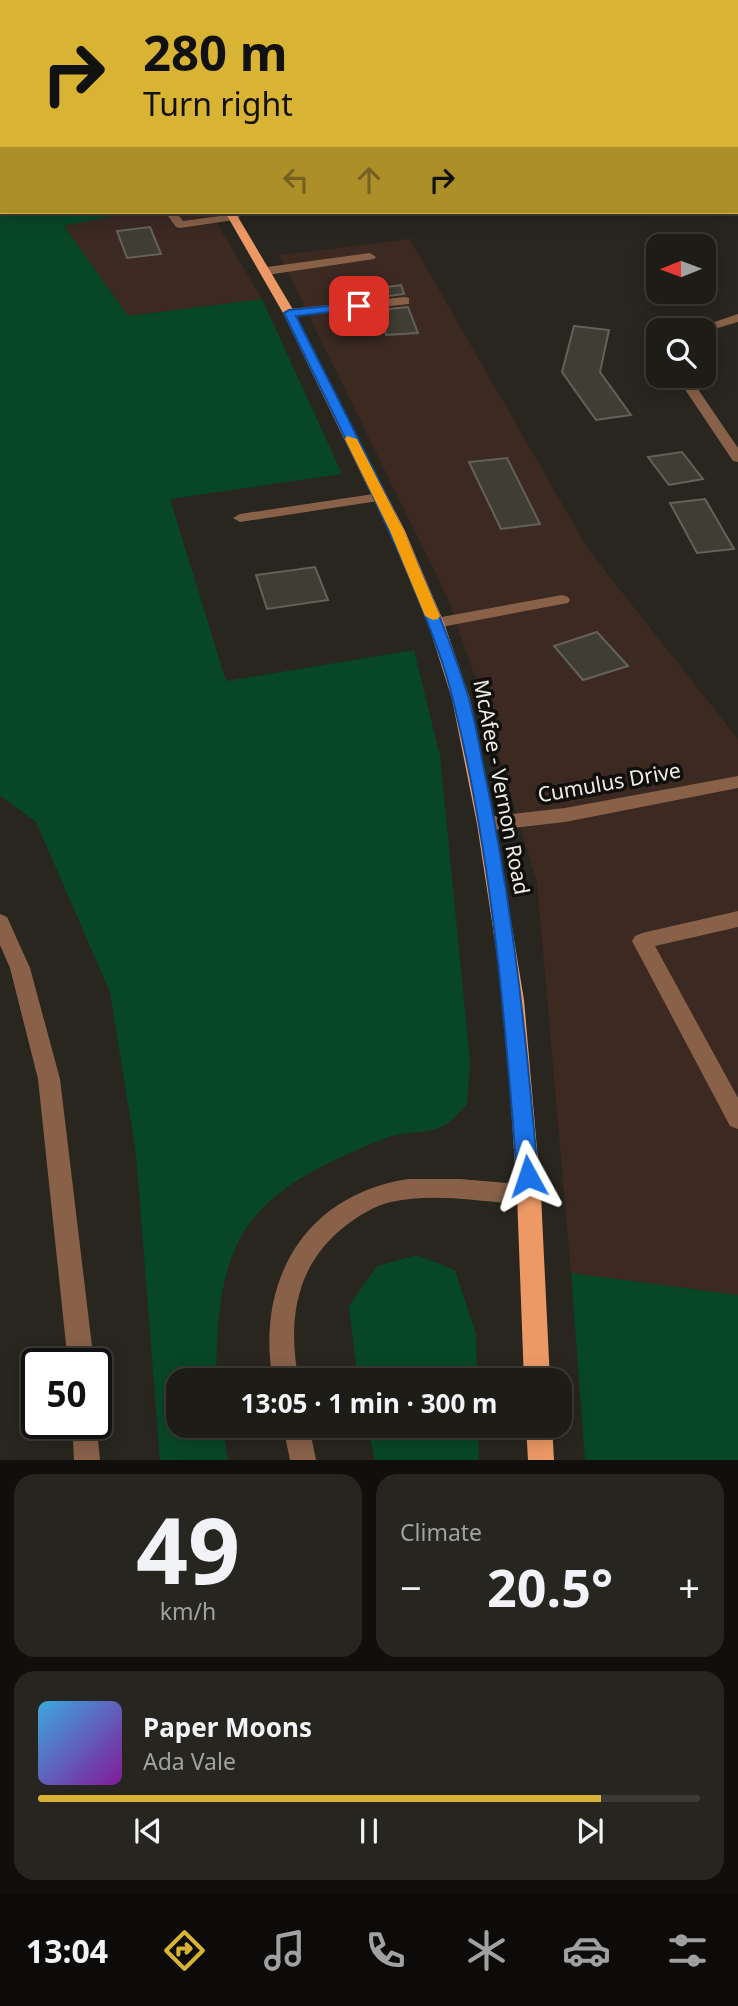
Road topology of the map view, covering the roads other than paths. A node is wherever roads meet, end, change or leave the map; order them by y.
1 (172, 214) edge
2 (232, 215) edge
3 (370, 257) dead end
4 (267, 271) junction
5 (405, 301) dead end
6 (289, 313) junction
7 (738, 318) edge
8 (716, 324) edge
9 (690, 388) edge
10 (738, 458) edge
11 (380, 497) junction
12 (240, 518) dead end
13 (562, 600) dead end
14 (436, 623) junction
15 (738, 782) edge
16 (486, 824) junction
17 (738, 919) edge
18 (0, 922) edge
19 (738, 1119) edge
20 (529, 1195) junction
21 (79, 1348) edge
22 (284, 1368) edge
23 (536, 1368) edge
24 (298, 1438) edge
25 (540, 1438) edge
26 (86, 1439) edge
27 (87, 1460) edge
28 (303, 1460) edge
29 (541, 1460) edge

1 - 2 street
2 - 4 main road, McAfee - Vernon Road
3 - 4 street
4 - 6 main road, McAfee - Vernon Road
5 - 6 street
6 - 11 main road, McAfee - Vernon Road
7 - 8 street
9 - 10 street
11 - 12 street
11 - 14 main road, McAfee - Vernon Road
13 - 14 street
14 - 16 main road, McAfee - Vernon Road
15 - 16 street, Cumulus Drive
16 - 20 main road, McAfee - Vernon Road
17 - 19 street
18 - 21 street
20 - 22 street
20 - 23 main road, McAfee - Vernon Road
24 - 28 street
25 - 29 main road
26 - 27 street

